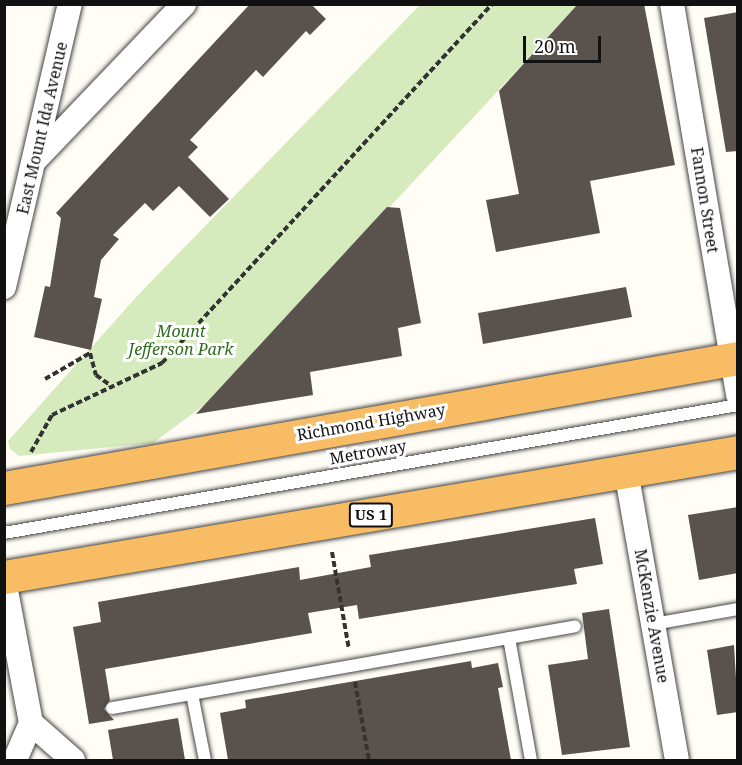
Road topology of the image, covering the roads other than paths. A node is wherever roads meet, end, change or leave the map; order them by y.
1 (70, 4) edge
2 (184, 4) edge
3 (672, 4) edge
4 (35, 160) junction
5 (4, 287) edge
6 (734, 359) edge
7 (738, 395) edge
8 (738, 405) edge
9 (738, 452) edge
10 (626, 471) junction
11 (4, 488) edge
12 (4, 533) edge
13 (4, 579) edge
14 (738, 609) edge
15 (653, 624) junction
16 (575, 626) dead end
17 (509, 638) junction
18 (192, 694) junction
19 (112, 708) dead end
20 (31, 723) junction
21 (15, 760) edge
22 (73, 760) edge
23 (205, 760) edge
24 (531, 760) edge
25 (677, 760) edge

1 - 4 street, East Mount Ida Avenue
2 - 4 street
3 - 6 street, Fannon Street
4 - 5 street, East Mount Ida Avenue
6 - 7 street, Fannon Street
6 - 11 highway, Richmond Highway
8 - 12 lane, Metroway
9 - 10 highway, US 1
10 - 13 highway, US 1
10 - 15 street, McKenzie Avenue
13 - 20 street
14 - 15 lane
15 - 25 street, McKenzie Avenue
16 - 17 lane
17 - 18 lane
17 - 24 lane
18 - 19 lane
18 - 23 lane
20 - 21 street
20 - 22 street

